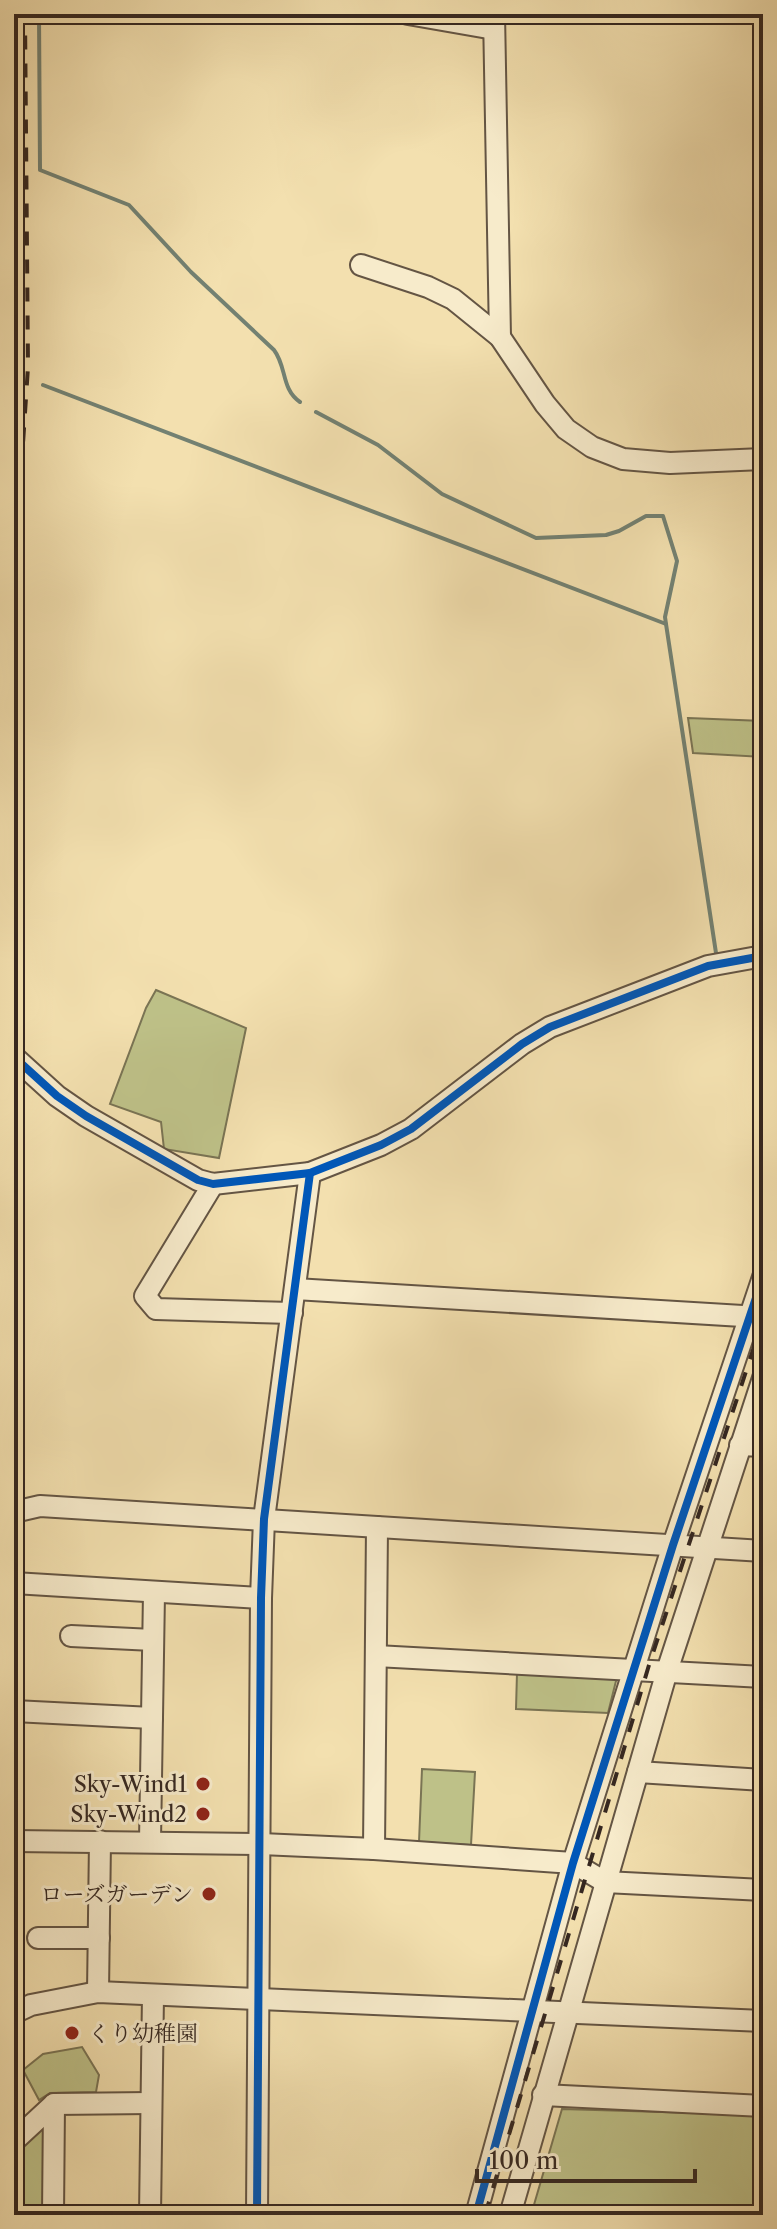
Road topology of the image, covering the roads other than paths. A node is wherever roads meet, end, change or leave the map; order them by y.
1 (408, 14) edge
2 (494, 21) edge
3 (361, 265) dead end
4 (500, 337) junction
5 (763, 459) edge
6 (763, 956) edge
7 (14, 1057) edge
8 (310, 1173) junction
9 (213, 1184) junction
10 (763, 1277) edge
11 (295, 1289) junction
12 (292, 1313) junction
13 (756, 1317) edge
14 (763, 1378) edge
15 (740, 1445) junction
16 (763, 1446) edge
17 (14, 1512) edge
18 (264, 1519) junction
19 (377, 1527) junction
20 (673, 1545) junction
21 (707, 1547) junction
22 (763, 1551) edge
23 (14, 1583) edge
24 (154, 1593) junction
25 (261, 1598) junction
26 (71, 1636) dead end
27 (153, 1640) junction
28 (376, 1656) junction
29 (634, 1670) junction
30 (667, 1671) junction
31 (763, 1677) edge
32 (14, 1711) edge
33 (152, 1718) junction
34 (638, 1772) junction
35 (763, 1780) edge
36 (14, 1841) edge
37 (100, 1841) junction
38 (150, 1841) junction
39 (261, 1844) junction
40 (374, 1849) junction
41 (573, 1863) junction
42 (605, 1882) junction
43 (763, 1890) edge
44 (38, 1938) dead end
45 (99, 1938) junction
46 (98, 1992) junction
47 (153, 1995) junction
48 (258, 2000) junction
49 (533, 2009) junction
50 (568, 2012) junction
51 (14, 2013) edge
52 (763, 2021) edge
53 (543, 2095) junction
54 (151, 2103) junction
55 (54, 2104) junction
56 (763, 2106) edge
57 (14, 2141) edge
58 (53, 2215) edge
59 (150, 2215) edge
60 (257, 2215) edge
61 (476, 2215) edge
62 (510, 2215) edge

1 - 2 street
2 - 4 street
3 - 4 street
4 - 5 street
6 - 8 street
7 - 9 street
8 - 9 street
8 - 11 street
9 - 12 street
10 - 13 street
11 - 12 street
11 - 13 street
12 - 18 street
13 - 20 street
14 - 15 street
15 - 16 street
15 - 21 street
17 - 18 street
18 - 19 street
18 - 25 street
19 - 20 street
19 - 28 street
20 - 21 street
20 - 29 street
21 - 22 street
21 - 30 street
23 - 24 street
24 - 25 street
24 - 27 street
25 - 39 street
26 - 27 street
27 - 33 street
28 - 29 street
28 - 40 street
29 - 30 street
29 - 41 street
30 - 31 street
30 - 34 street
32 - 33 street
33 - 38 street
34 - 35 street
34 - 42 street
36 - 37 street
37 - 38 street
37 - 45 street
38 - 39 street
39 - 40 street
39 - 48 street
40 - 41 street
41 - 42 street
41 - 49 street
42 - 43 street
42 - 50 street
44 - 45 street
45 - 46 street
46 - 47 street
46 - 51 street
47 - 48 street
47 - 54 street
48 - 49 street
48 - 60 street
49 - 50 street
49 - 61 street
50 - 52 street
50 - 53 street
53 - 56 street
53 - 62 street
54 - 55 street
54 - 59 street
55 - 57 street
55 - 58 street

